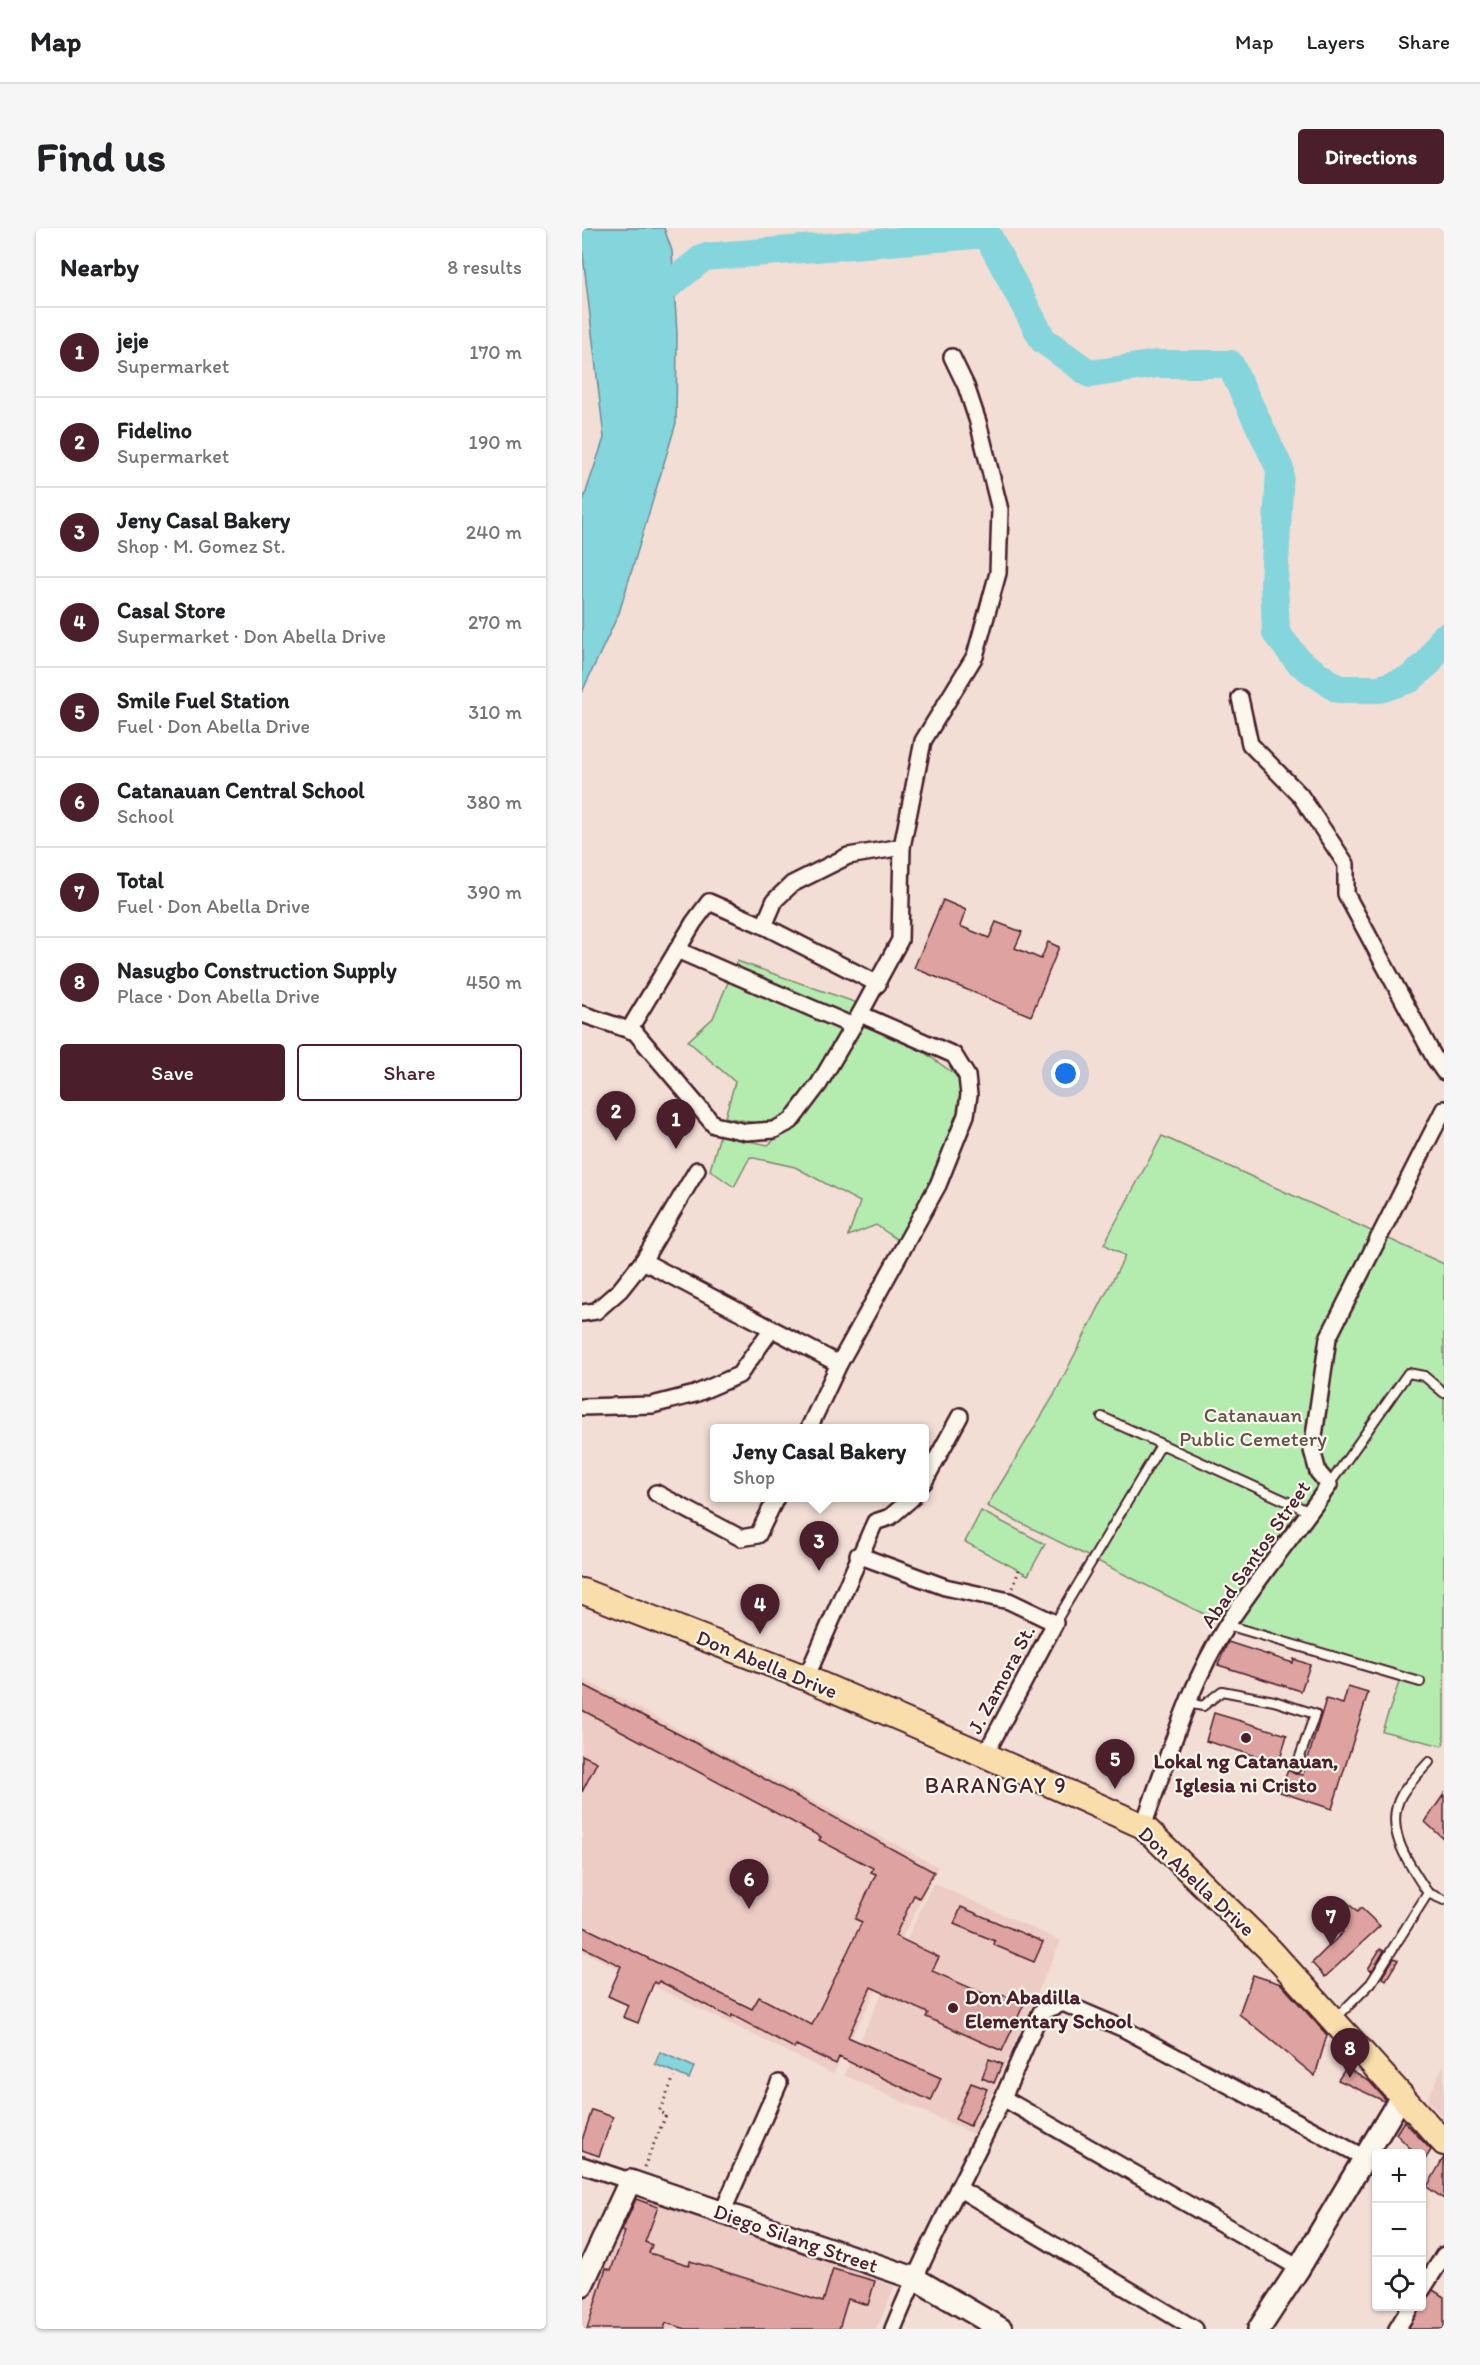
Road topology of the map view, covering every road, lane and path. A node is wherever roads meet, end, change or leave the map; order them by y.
1 (952, 357) dead end
2 (1240, 698) dead end
3 (902, 847) junction
4 (764, 926) junction
5 (677, 950) junction
6 (878, 984) junction
7 (582, 1014) edge
8 (857, 1020) junction
9 (628, 1030) junction
10 (1444, 1072) edge
11 (1444, 1109) edge
12 (697, 1170) dead end
13 (644, 1261) junction
14 (582, 1313) edge
15 (771, 1330) junction
16 (839, 1364) junction
17 (1444, 1393) edge
18 (582, 1407) edge
19 (960, 1416) dead end
20 (1102, 1417) dead end
21 (811, 1424) edge
22 (1161, 1445) junction
23 (929, 1475) edge
24 (1329, 1485) junction
25 (656, 1493) dead end
26 (774, 1502) edge
27 (906, 1502) edge
28 (1310, 1512) junction
29 (858, 1555) junction
30 (1020, 1566) dead end
31 (582, 1592) edge
32 (1009, 1601) junction
33 (1055, 1623) junction
34 (1227, 1625) junction
35 (806, 1678) junction
36 (1420, 1682) dead end
37 (1187, 1704) junction
38 (985, 1755) junction
39 (1429, 1762) dead end
40 (1296, 1768) dead end
41 (1143, 1826) junction
42 (1428, 1893) junction
43 (1444, 1900) edge
44 (1333, 2021) junction
45 (674, 2076) dead end
46 (779, 2083) dead end
47 (1402, 2095) junction
48 (1003, 2098) junction
49 (1444, 2143) edge
50 (1365, 2158) junction
51 (582, 2165) edge
52 (633, 2182) junction
53 (958, 2188) junction
54 (722, 2213) junction
55 (1444, 2255) edge
56 (1299, 2268) junction
57 (914, 2278) junction
58 (1426, 2284) edge
59 (582, 2285) edge
60 (1408, 2311) edge
61 (892, 2329) edge
62 (1001, 2329) edge
63 (1194, 2329) edge
64 (1259, 2329) edge
65 (1397, 2329) edge

1 - 3 street
2 - 10 street
3 - 4 street
3 - 6 street
4 - 5 street
4 - 6 street
5 - 8 street
5 - 9 street
6 - 8 street
7 - 9 street
8 - 9 street
8 - 16 street
11 - 24 street, Abad Santos Street
12 - 13 street
13 - 14 street
13 - 15 street
15 - 16 street
15 - 18 street
16 - 21 street
17 - 24 lane
19 - 23 street
20 - 22 lane
22 - 28 lane
22 - 33 lane
24 - 28 street, Abad Santos Street
25 - 26 street
27 - 29 street
28 - 34 street, Abad Santos Street
29 - 32 street
29 - 35 street
30 - 32 path
31 - 35 main road, Don Abella Drive
32 - 33 street
33 - 38 street, J. Zamora St.
34 - 36 lane
34 - 37 street, Abad Santos Street
35 - 38 main road, Don Abella Drive
37 - 40 lane
37 - 41 street, Abad Santos Street
38 - 41 main road, Don Abella Drive
39 - 42 lane
41 - 44 main road, Don Abella Drive
42 - 43 lane
42 - 44 lane
44 - 47 main road, Don Abella Drive
45 - 52 path
46 - 54 street
47 - 49 main road, Don Abella Drive
47 - 50 street
48 - 50 street
48 - 53 street
48 - 56 street
50 - 56 street
51 - 52 street, Diego Silang Street
52 - 54 street, Diego Silang Street
52 - 59 street
53 - 57 street
53 - 63 street
54 - 57 street, Diego Silang Street
55 - 58 street
56 - 64 street
57 - 61 street
57 - 62 street, Diego Silang Street
60 - 65 street

